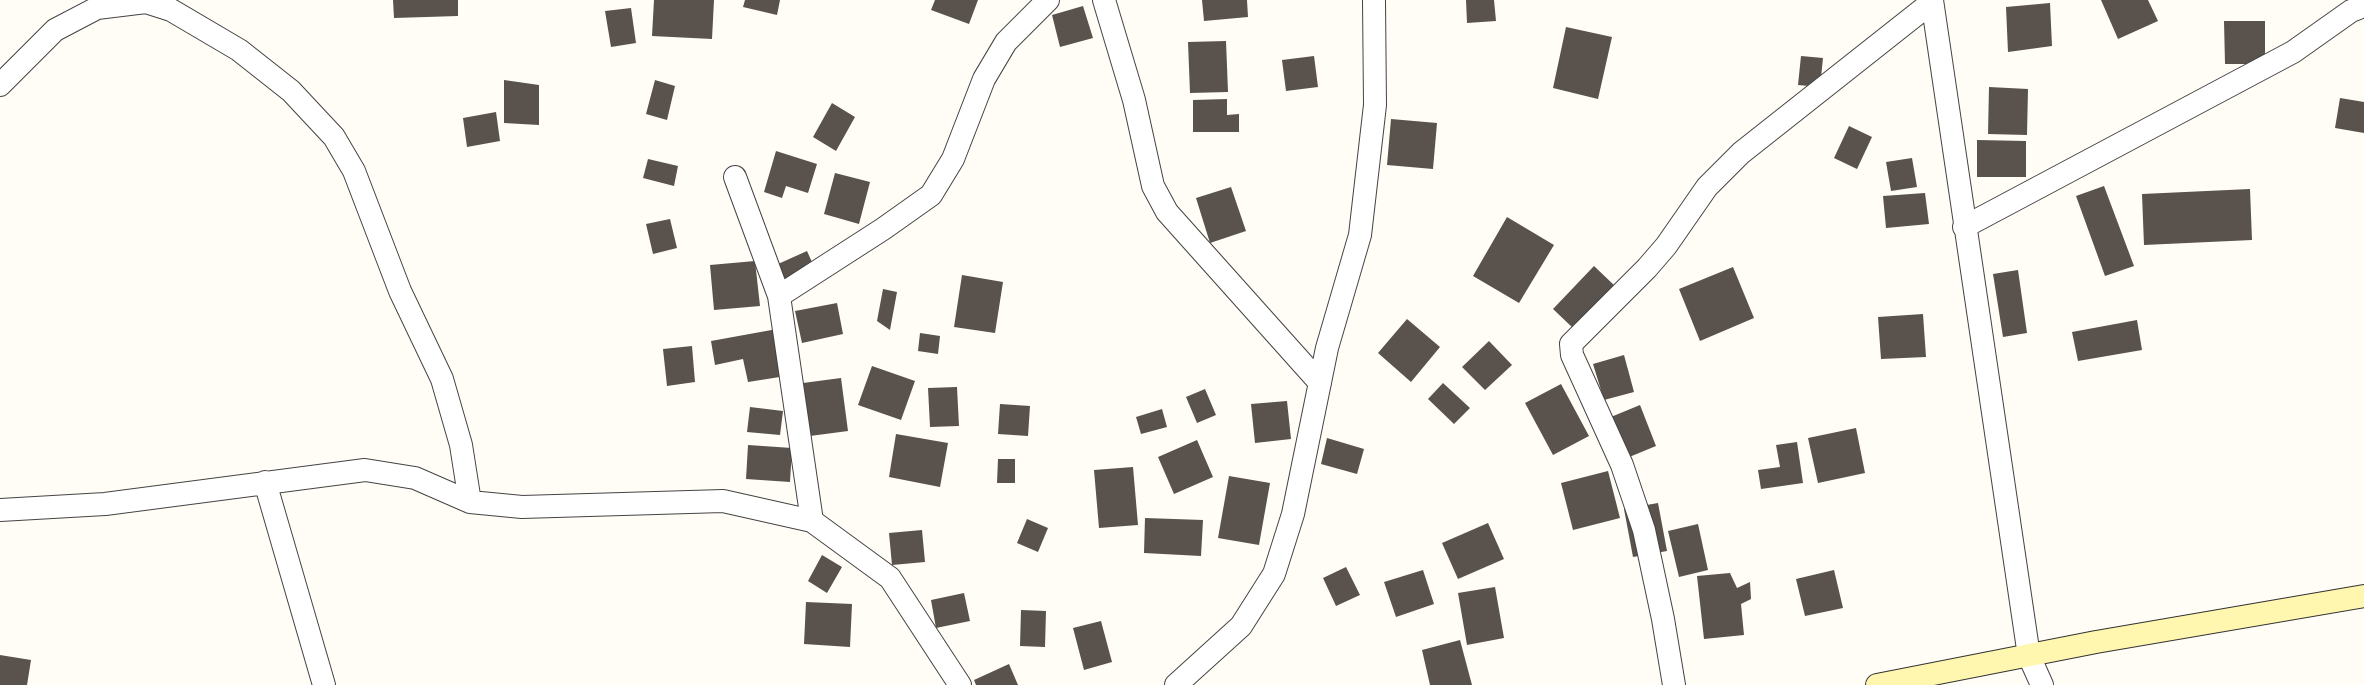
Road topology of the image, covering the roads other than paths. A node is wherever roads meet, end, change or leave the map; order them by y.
1 (1048, 0) edge
2 (1104, 0) edge
3 (1374, 0) edge
4 (146, 1) edge
5 (1932, 1) edge
6 (2364, 6) edge
7 (0, 85) edge
8 (735, 177) dead end
9 (1964, 227) junction
10 (779, 296) junction
11 (1320, 383) junction
12 (265, 482) junction
13 (470, 502) junction
14 (0, 510) edge
15 (812, 521) junction
16 (2364, 596) edge
17 (2028, 656) junction
18 (324, 685) edge
19 (960, 685) edge
20 (1176, 685) edge
21 (1674, 685) edge
22 (1877, 685) edge
23 (2042, 685) edge

1 - 10 street
2 - 11 street
3 - 11 street
4 - 7 street
4 - 13 street
5 - 9 street
5 - 21 street
6 - 9 street
8 - 10 street
9 - 17 street
10 - 15 street
11 - 20 street
12 - 13 street
12 - 14 street
12 - 18 street
13 - 15 street
15 - 19 street
16 - 17 main road
17 - 22 main road
17 - 23 street

